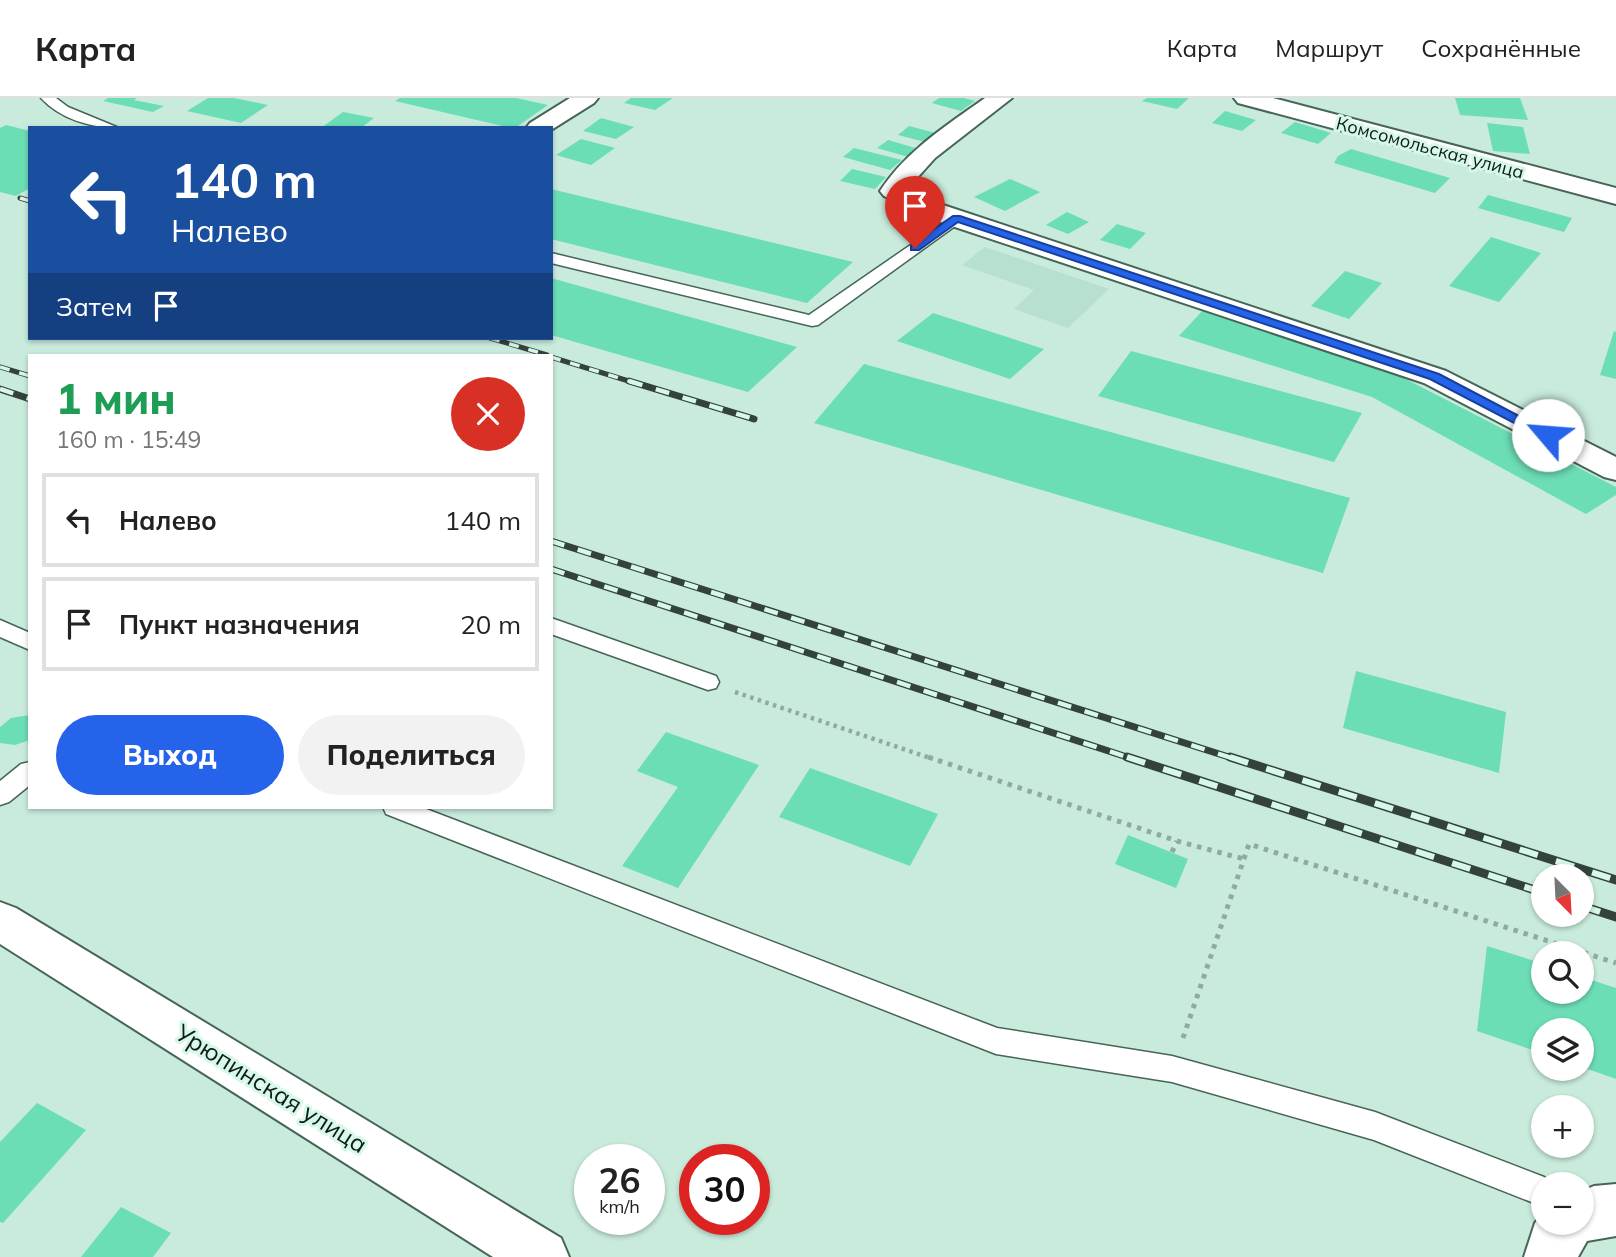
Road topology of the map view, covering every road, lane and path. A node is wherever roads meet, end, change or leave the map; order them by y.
1 (48, 98) edge
2 (586, 98) edge
3 (1000, 98) edge
4 (1245, 98) edge
5 (107, 126) edge
6 (541, 126) edge
7 (1616, 195) edge
8 (957, 218) junction
9 (553, 258) edge
10 (1616, 470) edge
11 (553, 627) edge
12 (0, 628) edge
13 (28, 641) edge
14 (708, 682) joint
15 (28, 773) edge
16 (0, 795) edge
17 (405, 809) edge
18 (1177, 841) junction
19 (1172, 852) dead end
20 (1244, 859) junction
21 (0, 921) edge
22 (1616, 963) edge
23 (1172, 1069) junction
24 (1531, 1187) edge
25 (1562, 1235) edge
26 (542, 1257) edge
27 (1551, 1257) edge

1 - 5 lane
2 - 6 street
3 - 8 street
4 - 7 street, Комсомольская улица
8 - 9 lane
8 - 10 street
11 - 14 lane
12 - 13 lane
14 - 18 path
15 - 16 lane
17 - 23 lane
18 - 19 path
18 - 20 path
20 - 22 path
20 - 23 path
21 - 26 street, Урюпинская улица
23 - 24 lane
25 - 27 street

